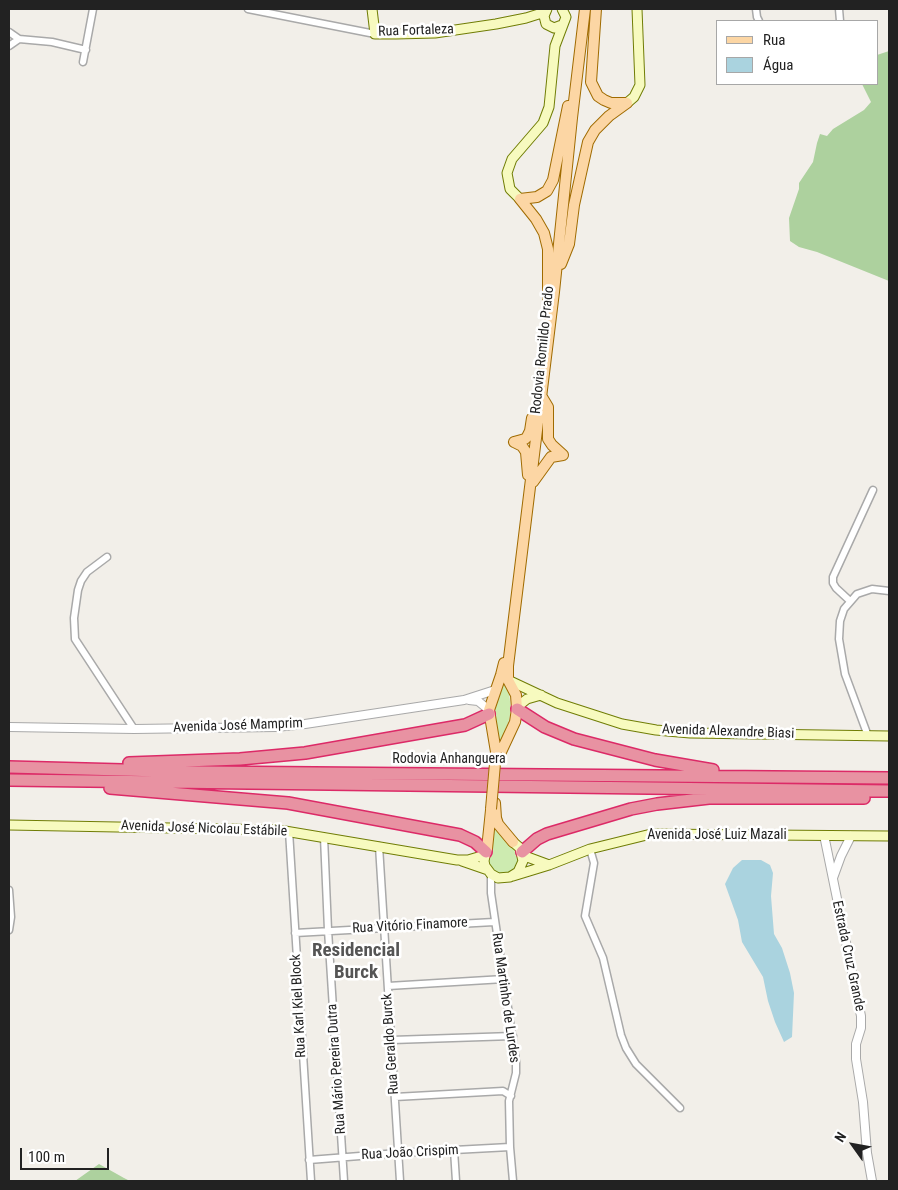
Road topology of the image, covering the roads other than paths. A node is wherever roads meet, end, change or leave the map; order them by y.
1 (93, 9) edge
2 (248, 9) edge
3 (372, 9) edge
4 (562, 9) edge
5 (581, 9) edge
6 (585, 9) edge
7 (596, 9) edge
8 (637, 9) edge
9 (546, 10) edge
10 (526, 18) junction
11 (547, 25) junction
12 (562, 26) junction
13 (9, 32) edge
14 (375, 34) junction
15 (19, 39) junction
16 (9, 46) edge
17 (555, 46) junction
18 (86, 50) junction
19 (83, 62) dead end
20 (572, 93) junction
21 (627, 103) junction
22 (520, 199) junction
23 (556, 275) junction
24 (548, 304) junction
25 (540, 397) junction
26 (530, 482) junction
27 (873, 490) dead end
28 (107, 557) dead end
29 (889, 591) edge
30 (850, 601) junction
31 (508, 680) junction
32 (495, 690) junction
33 (541, 695) junction
34 (464, 700) junction
35 (517, 708) junction
36 (489, 712) junction
37 (9, 727) edge
38 (134, 729) junction
39 (868, 736) junction
40 (889, 736) edge
41 (499, 752) junction
42 (9, 767) edge
43 (44, 767) junction
44 (749, 776) junction
45 (889, 778) edge
46 (9, 780) edge
47 (41, 781) junction
48 (889, 791) edge
49 (889, 795) edge
50 (493, 806) junction
51 (9, 825) edge
52 (289, 831) junction
53 (824, 835) junction
54 (851, 836) junction
55 (889, 836) edge
56 (324, 837) junction
57 (513, 842) joint
58 (379, 846) junction
59 (590, 848) junction
60 (486, 852) junction
61 (522, 854) junction
62 (458, 860) junction
63 (549, 865) junction
64 (489, 872) junction
65 (514, 876) junction
66 (832, 880) junction
67 (9, 890) edge
68 (494, 922) junction
69 (385, 927) junction
70 (9, 930) edge
71 (328, 930) junction
72 (295, 933) junction
73 (504, 979) junction
74 (388, 986) junction
75 (513, 1036) junction
76 (392, 1040) junction
77 (511, 1096) junction
78 (395, 1097) junction
79 (680, 1108) dead end
80 (510, 1147) junction
81 (454, 1150) junction
82 (398, 1153) junction
83 (343, 1157) junction
84 (309, 1160) junction
85 (311, 1181) edge
86 (344, 1181) edge
87 (400, 1181) edge
88 (456, 1181) edge
89 (514, 1181) edge
90 (872, 1181) edge

1 - 18 street
2 - 14 street, Rua Fortaleza
3 - 14 main road
4 - 12 main road
5 - 20 main road, Rodovia Romildo Prado
6 - 23 main road, Rodovia Romildo Prado
7 - 21 main road
8 - 21 main road
9 - 10 main road, Rua Fortaleza
9 - 11 main road
10 - 11 main road, Rua Fortaleza
10 - 14 main road, Rua Fortaleza
11 - 12 main road, Rua Fortaleza
11 - 17 main road
12 - 17 main road
13 - 15 street
15 - 16 street
15 - 18 street
17 - 22 main road
18 - 19 street
20 - 22 main road
20 - 24 main road, Rodovia Romildo Prado
21 - 23 main road
22 - 24 main road
23 - 25 main road, Rodovia Romildo Prado
24 - 25 main road, Rodovia Romildo Prado
25 - 26 main road, Rodovia Romildo Prado
25 - 26 main road
25 - 26 main road
26 - 31 main road, Rodovia Romildo Prado
26 - 32 main road, Rodovia Romildo Prado
27 - 30 street
28 - 38 street
29 - 30 street
30 - 39 street
31 - 33 main road, Avenida Alexandre Biasi
31 - 35 main road
32 - 34 street, Avenida José Mamprim
32 - 36 main road, Rodovia Romildo Prado
33 - 35 main road
33 - 39 main road, Avenida Alexandre Biasi
34 - 36 street, Avenida José Mamprim
34 - 38 street, Avenida José Mamprim
35 - 41 main road
35 - 44 highway
36 - 41 main road
36 - 43 highway
37 - 38 street, Avenida José Mamprim
39 - 40 main road, Avenida Alexandre Biasi
41 - 50 main road
42 - 43 highway, Rodovia Anhanguera
43 - 44 highway, Rodovia Anhanguera
44 - 45 highway, Rodovia Anhanguera
46 - 47 highway, Rodovia Anhanguera
47 - 48 highway, Rodovia Anhanguera
47 - 60 highway
49 - 61 highway
50 - 57 main road
50 - 60 main road
51 - 52 main road, Avenida José Nicolau Estábile
52 - 56 main road, Avenida José Nicolau Estábile
52 - 72 street, Rua Karl Kiel Block
53 - 54 main road, Avenida José Luiz Mazali
53 - 59 main road, Avenida José Luiz Mazali
53 - 66 street, Estrada Cruz Grande
54 - 55 main road, Avenida José Luiz Mazali
54 - 66 street
56 - 58 main road, Avenida José Nicolau Estábile
56 - 71 street, Rua Mário Pereira Dutra
57 - 61 main road
58 - 62 main road, Avenida José Nicolau Estábile
58 - 69 street, Rua Geraldo Burck
59 - 63 main road, Avenida José Luiz Mazali
59 - 79 street
60 - 62 main road, Avenida José Nicolau Estábile
60 - 64 main road
61 - 63 main road
61 - 65 main road
62 - 64 main road, Avenida José Nicolau Estábile
63 - 65 main road, Avenida José Luiz Mazali
64 - 65 main road, Avenida José Nicolau Estábile
64 - 68 street, Rua Martinho de Lurdes
66 - 90 street, Estrada Cruz Grande
67 - 70 street
68 - 69 street, Rua Vitório Finamore
68 - 73 street, Rua Martinho de Lurdes
69 - 71 street, Rua Vitório Finamore
69 - 74 street, Rua Geraldo Burck
71 - 72 street, Rua Vitório Finamore
71 - 83 street, Rua Mário Pereira Dutra
72 - 84 street, Rua Karl Kiel Block
73 - 74 street
73 - 75 street, Rua Martinho de Lurdes
74 - 76 street, Rua Geraldo Burck
75 - 76 street
75 - 77 street, Rua Martinho de Lurdes
76 - 78 street, Rua Geraldo Burck
77 - 78 street
77 - 80 street, Rua Martinho de Lurdes
78 - 82 street, Rua Geraldo Burck
80 - 81 street, Rua João Crispim
80 - 89 street, Rua Martinho de Lurdes
81 - 82 street, Rua João Crispim
81 - 88 street
82 - 83 street, Rua João Crispim
82 - 87 street, Rua Geraldo Burck
83 - 84 street, Rua João Crispim
83 - 86 street, Rua Mário Pereira Dutra
84 - 85 street, Rua Karl Kiel Block

